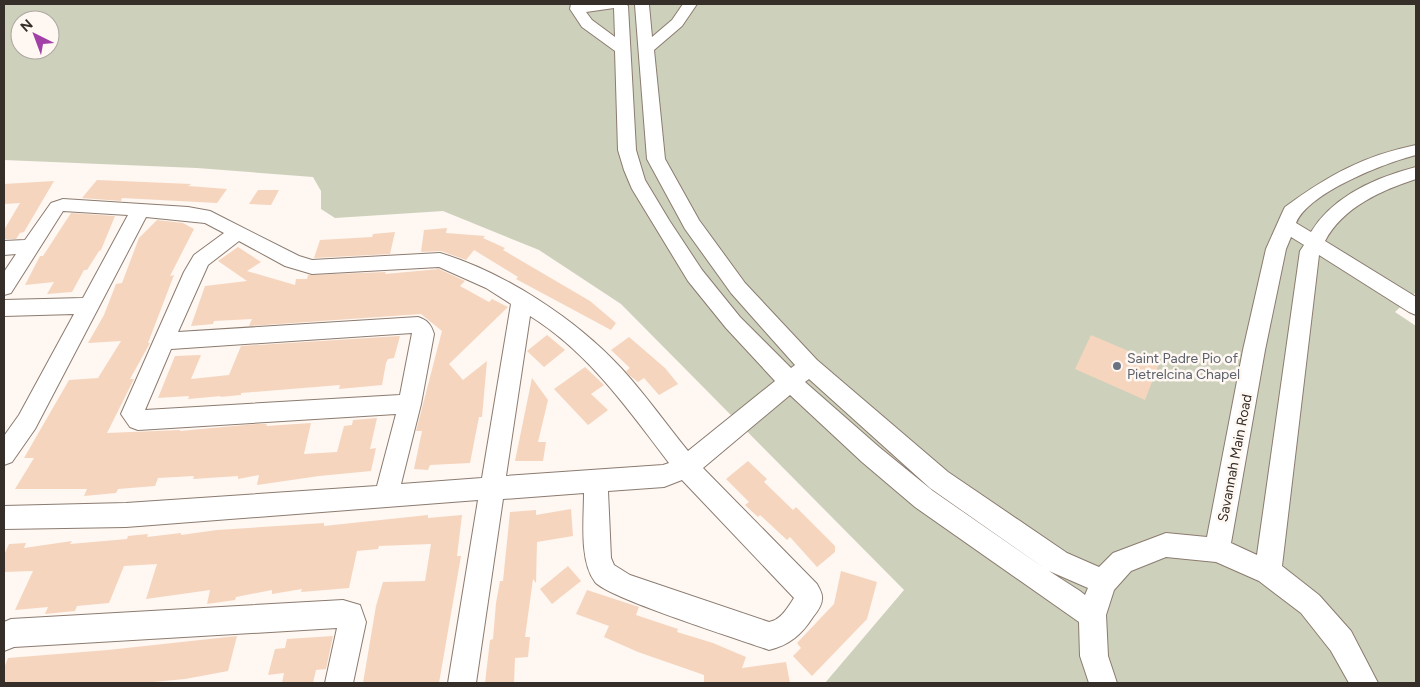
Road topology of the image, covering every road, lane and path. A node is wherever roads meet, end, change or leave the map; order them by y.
1 (643, 4) edge
2 (690, 4) edge
3 (617, 5) edge
4 (577, 6) edge
5 (647, 48) junction
6 (622, 49) junction
7 (650, 77) junction
8 (623, 79) junction
9 (1416, 150) edge
10 (1416, 173) edge
11 (140, 210) junction
12 (1286, 225) junction
13 (238, 232) junction
14 (1315, 242) junction
15 (31, 247) junction
16 (4, 248) edge
17 (4, 288) edge
18 (522, 300) junction
19 (89, 306) junction
20 (1416, 307) edge
21 (4, 308) edge
22 (164, 341) junction
23 (810, 366) junction
24 (790, 382) junction
25 (410, 404) junction
26 (4, 455) edge
27 (686, 467) junction
28 (596, 481) junction
29 (491, 488) junction
30 (386, 496) junction
31 (4, 518) edge
32 (1217, 550) junction
33 (1268, 572) junction
34 (1103, 582) junction
35 (1092, 615) junction
36 (4, 636) edge
37 (339, 683) edge
38 (462, 683) edge
39 (1103, 683) edge
40 (1364, 683) edge

1 - 3 street
1 - 5 street
2 - 5 street
3 - 4 street
3 - 6 street
4 - 6 street
5 - 7 street
6 - 8 street
7 - 8 street
7 - 23 street
8 - 24 street
9 - 12 street, Savannah Main Road
10 - 14 street
11 - 13 street
11 - 15 street
11 - 19 street
12 - 14 street
12 - 32 street, Savannah Main Road
13 - 18 street
13 - 22 street
14 - 20 street
14 - 33 street
15 - 16 street
15 - 17 street
18 - 27 street
18 - 29 street
19 - 21 street
19 - 26 street
22 - 25 street
22 - 25 street
23 - 24 street
23 - 34 street
24 - 27 street
24 - 35 street
25 - 30 street
27 - 28 street
27 - 28 street
28 - 29 street
29 - 30 street
29 - 38 street
30 - 31 street
32 - 33 street
32 - 34 street
33 - 40 street
34 - 35 street
35 - 39 street
36 - 37 street

